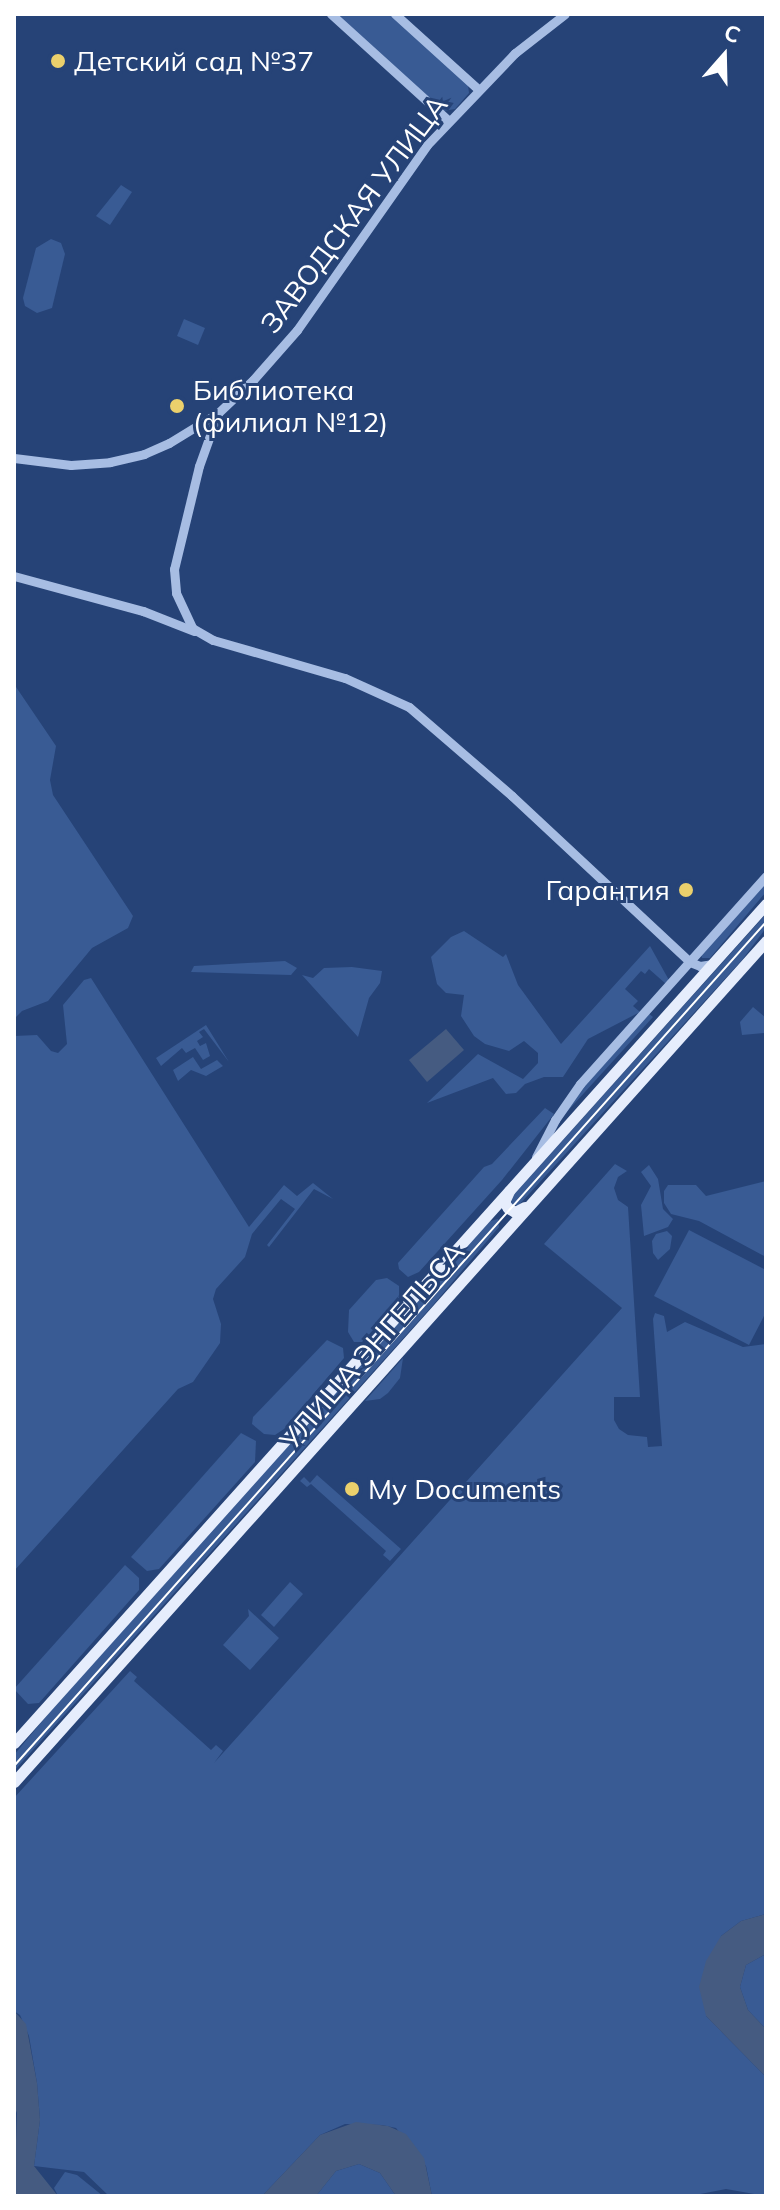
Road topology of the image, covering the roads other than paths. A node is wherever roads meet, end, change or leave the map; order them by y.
1 (331, 14) edge
2 (395, 14) edge
3 (565, 14) edge
4 (478, 89) junction
5 (449, 121) junction
6 (218, 413) junction
7 (190, 431) junction
8 (207, 441) junction
9 (14, 458) edge
10 (14, 576) edge
11 (197, 632) junction
12 (766, 876) edge
13 (766, 904) edge
14 (766, 941) edge
15 (690, 962) junction
16 (713, 964) junction
17 (532, 1164) junction
18 (514, 1184) junction
19 (532, 1201) junction
20 (478, 1223) junction
21 (499, 1239) junction
22 (14, 1743) edge
23 (14, 1782) edge

1 - 5 street
2 - 4 street
3 - 4 street, ЗАВОДСКАЯ УЛИЦА
4 - 5 street, ЗАВОДСКАЯ УЛИЦА
5 - 6 street, ЗАВОДСКАЯ УЛИЦА
6 - 7 street, ЗАВОДСКАЯ УЛИЦА
6 - 8 street, ЗАВОДСКАЯ УЛИЦА
7 - 8 street
7 - 9 street, ЗАВОДСКАЯ УЛИЦА
8 - 11 street
10 - 11 street
11 - 15 street
12 - 15 street
13 - 16 main road, УЛИЦА ЭНГЕЛЬСА
14 - 19 main road, УЛИЦА ЭНГЕЛЬСА
15 - 16 street
15 - 17 street
16 - 17 main road, УЛИЦА ЭНГЕЛЬСА
17 - 18 main road, УЛИЦА ЭНГЕЛЬСА
18 - 19 main road
18 - 20 main road, УЛИЦА ЭНГЕЛЬСА
19 - 21 main road, УЛИЦА ЭНГЕЛЬСА
20 - 21 main road
20 - 22 main road, УЛИЦА ЭНГЕЛЬСА
21 - 23 main road, УЛИЦА ЭНГЕЛЬСА

